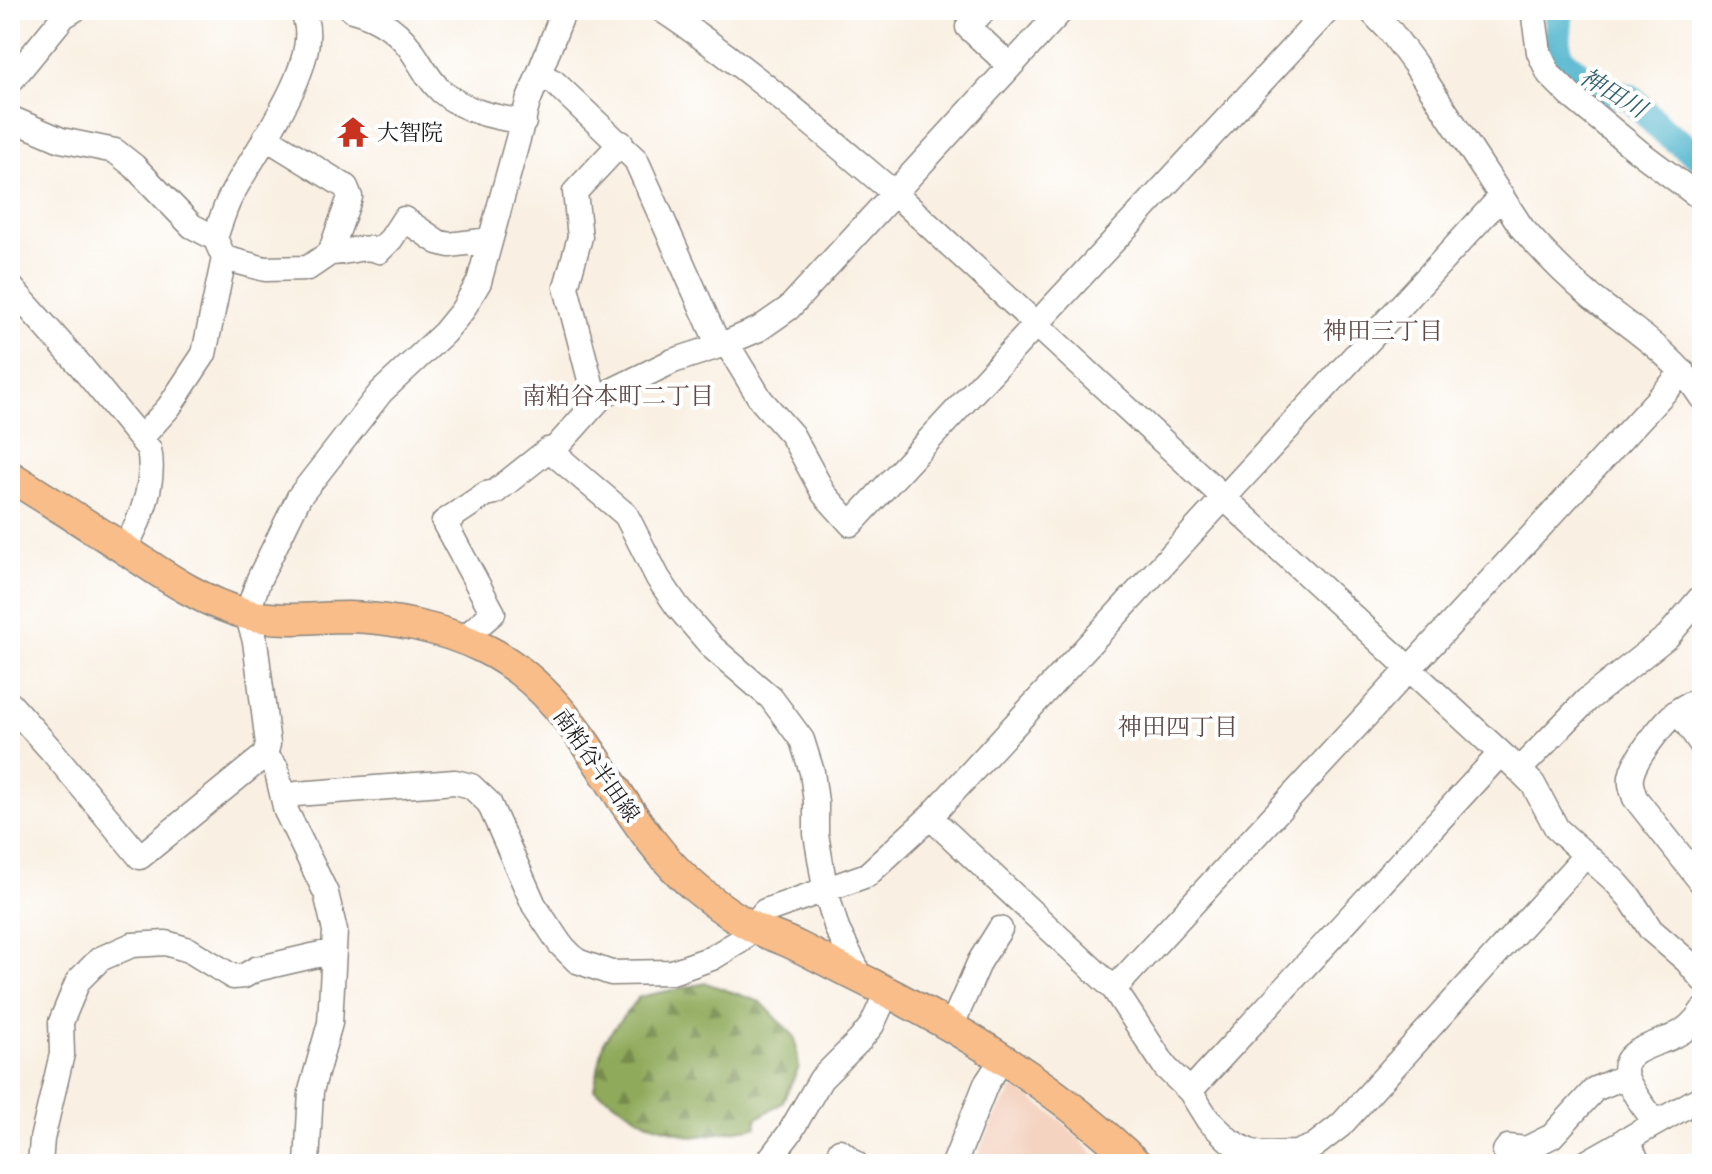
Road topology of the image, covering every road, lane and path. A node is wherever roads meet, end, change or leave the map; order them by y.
1 (74, 10) edge
2 (301, 10) edge
3 (352, 10) edge
4 (564, 10) edge
5 (662, 10) edge
6 (984, 10) edge
7 (1062, 10) edge
8 (1328, 10) edge
9 (1370, 10) edge
10 (1533, 10) edge
11 (1010, 66) junction
12 (540, 75) junction
13 (10, 82) edge
14 (10, 118) edge
15 (524, 122) junction
16 (265, 137) junction
17 (621, 143) junction
18 (894, 193) junction
19 (1502, 196) junction
20 (1702, 199) edge
21 (490, 240) junction
22 (220, 248) junction
23 (330, 253) junction
24 (10, 286) edge
25 (1038, 323) junction
26 (723, 345) junction
27 (1683, 372) junction
28 (1702, 398) edge
29 (596, 403) junction
30 (141, 438) junction
31 (552, 452) junction
32 (10, 476) edge
33 (1223, 497) junction
34 (124, 549) junction
35 (1702, 596) edge
36 (247, 614) junction
37 (463, 639) junction
38 (1409, 670) junction
39 (1702, 699) edge
40 (10, 704) edge
41 (1678, 711) junction
42 (1702, 745) edge
43 (1500, 754) junction
44 (265, 755) junction
45 (1519, 770) junction
46 (284, 800) junction
47 (930, 817) junction
48 (1585, 856) junction
49 (1702, 883) edge
50 (825, 888) junction
51 (753, 927) junction
52 (1000, 929) dead end
53 (334, 951) junction
54 (853, 975) junction
55 (1702, 979) edge
56 (1114, 989) junction
57 (887, 992) junction
58 (1702, 1011) edge
59 (951, 1027) junction
60 (1003, 1058) junction
61 (1626, 1076) junction
62 (1190, 1091) junction
63 (1702, 1097) edge
64 (1655, 1122) junction
65 (1626, 1139) junction
66 (40, 1164) edge
67 (307, 1164) edge
68 (766, 1164) edge
69 (954, 1164) edge
70 (1137, 1164) edge
71 (1514, 1164) edge
72 (1584, 1164) edge
73 (1639, 1164) edge

1 - 13 street
2 - 16 street
3 - 15 street
4 - 12 street
5 - 18 street
6 - 11 street
7 - 11 street
8 - 25 street
9 - 19 street
10 - 20 street
11 - 18 street
12 - 15 street
12 - 17 street
14 - 22 street
15 - 21 street
16 - 22 street
16 - 23 street
17 - 26 street
17 - 29 street
18 - 25 street
18 - 26 street
19 - 27 street
19 - 33 street
21 - 23 street
21 - 36 street
22 - 23 street
22 - 30 street
24 - 30 street
25 - 26 street
25 - 33 street
26 - 29 street
27 - 28 street
27 - 38 street
29 - 31 street
30 - 34 street
31 - 37 street
31 - 50 street
32 - 34 main road, 南粕谷半田線
33 - 38 street
33 - 47 street
34 - 36 main road, 南粕谷半田線
35 - 45 street
36 - 37 main road, 南粕谷半田線
36 - 44 street
37 - 51 main road, 南粕谷半田線
38 - 43 street
38 - 56 street
39 - 41 street
40 - 44 street
41 - 42 street
41 - 49 street
43 - 45 street
43 - 62 street
44 - 46 street
45 - 48 street
46 - 51 street
46 - 53 street
47 - 50 street
47 - 56 street
48 - 55 street
48 - 62 street
50 - 51 street
50 - 54 street
51 - 54 main road, 南粕谷半田線
52 - 59 street
53 - 66 street
53 - 67 street
54 - 57 main road, 南粕谷半田線
56 - 62 street
57 - 59 main road, 南粕谷半田線
57 - 68 street
58 - 61 street
59 - 60 main road, 南粕谷半田線
60 - 69 street
60 - 70 main road, 南粕谷半田線
61 - 64 street
61 - 71 street
63 - 64 street
64 - 65 street
65 - 72 street
65 - 73 street

